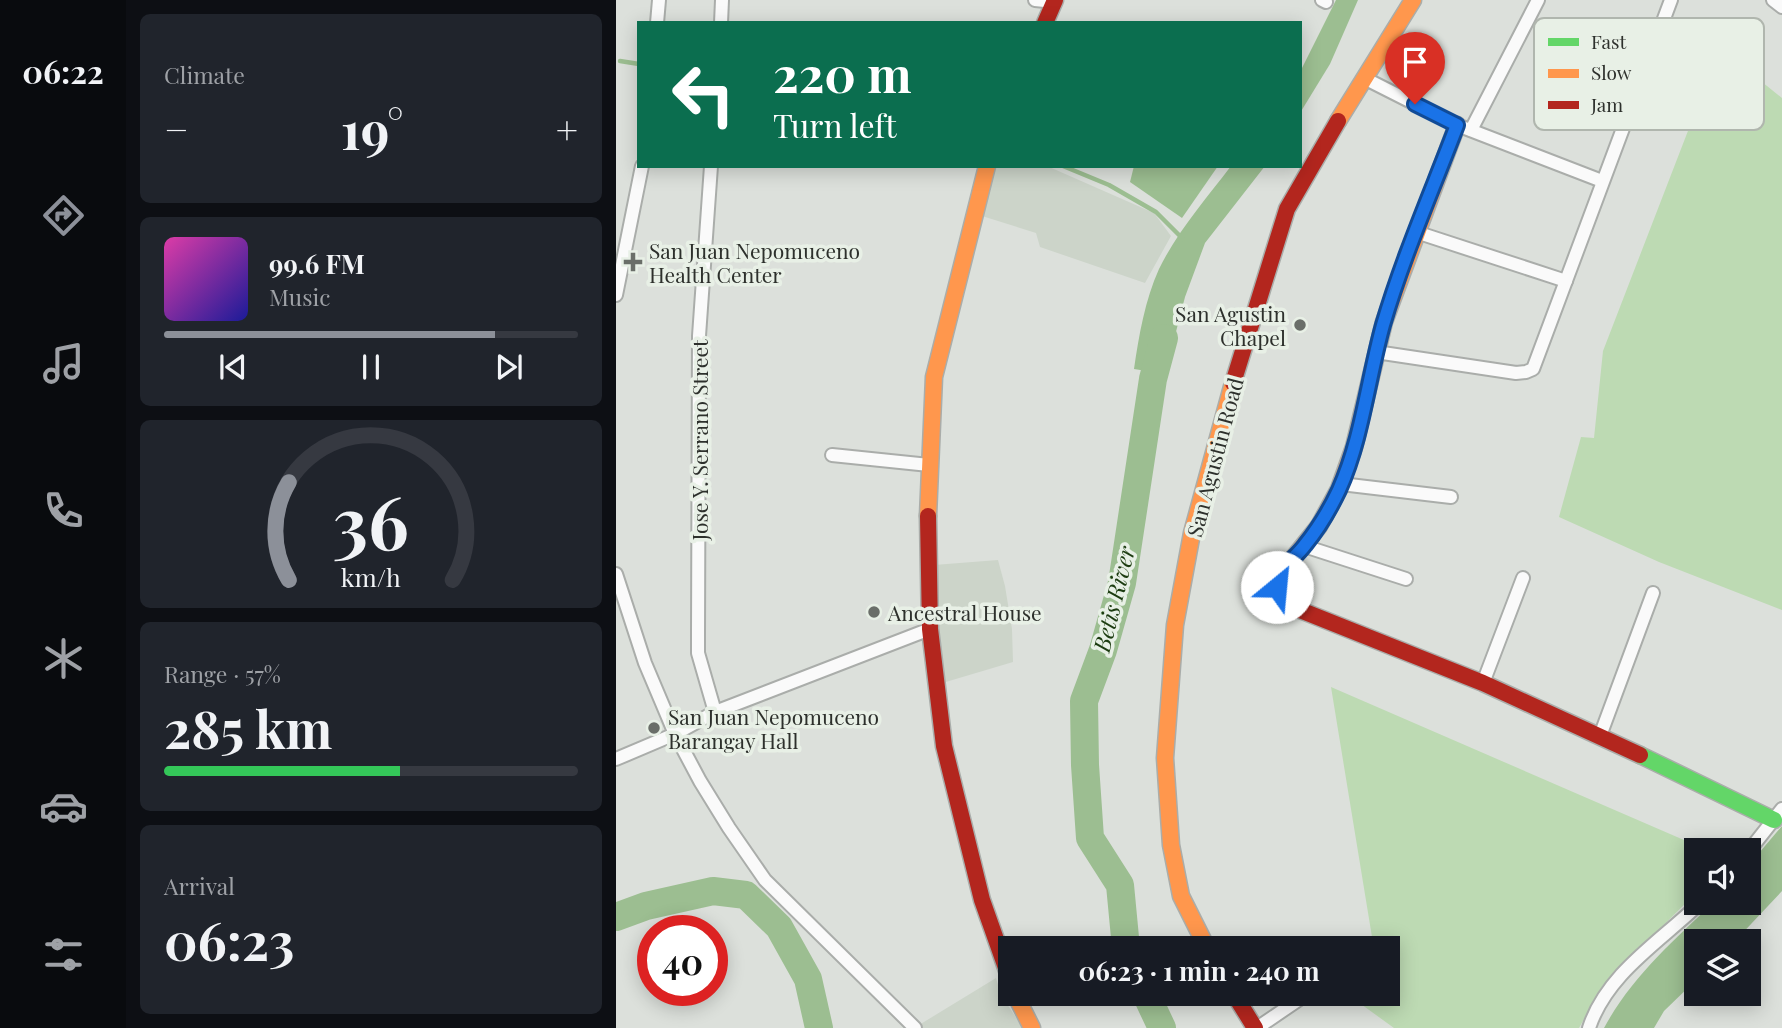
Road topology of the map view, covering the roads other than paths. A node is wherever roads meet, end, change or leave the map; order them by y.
1 (659, 0) edge
2 (722, 0) edge
3 (1035, 0) edge
4 (1413, 0) edge
5 (1538, 0) edge
6 (1671, 0) edge
7 (1773, 0) edge
8 (1055, 1) edge
9 (1782, 7) edge
10 (1664, 18) edge
11 (657, 21) edge
12 (721, 21) edge
13 (1046, 21) edge
14 (1364, 78) junction
15 (1464, 128) junction
16 (1621, 130) edge
17 (642, 168) edge
18 (711, 168) edge
19 (986, 168) edge
20 (1602, 181) junction
21 (1416, 232) junction
22 (1566, 281) junction
23 (616, 295) edge
24 (1376, 352) junction
25 (832, 455) dead end
26 (929, 465) junction
27 (1341, 484) junction
28 (1451, 497) dead end
29 (1304, 546) junction
30 (616, 574) edge
31 (1524, 578) dead end
32 (1405, 579) dead end
33 (1653, 593) dead end
34 (930, 629) junction
35 (1483, 683) junction
36 (715, 712) junction
37 (675, 734) junction
38 (1600, 736) junction
39 (617, 757) edge
40 (1778, 815) edge
41 (1759, 838) edge
42 (1686, 915) edge
43 (1201, 936) edge
44 (998, 945) edge
45 (1021, 1006) edge
46 (1242, 1006) edge
47 (1289, 1006) edge
48 (915, 1028) edge
49 (1032, 1028) edge
50 (1256, 1028) edge
51 (1589, 1028) edge

1 - 11 street
2 - 12 street
3 - 8 street
4 - 14 street, San Agustin Road
5 - 15 street
6 - 10 street
7 - 9 street
8 - 13 street
14 - 15 street
14 - 43 street, San Agustin Road
15 - 20 street
15 - 21 street
16 - 20 street
17 - 23 street
18 - 36 street, Jose Y. Serrano Street
19 - 26 street
20 - 22 street
21 - 22 street
21 - 24 street
22 - 24 street
24 - 27 street
25 - 26 street
26 - 34 street
27 - 28 street
27 - 29 street
29 - 32 street
29 - 35 street
30 - 37 street
31 - 35 street
33 - 38 street
34 - 36 street
34 - 44 street
35 - 38 street
36 - 37 street
37 - 39 street
37 - 48 street
38 - 40 street
40 - 41 street
42 - 51 street
45 - 49 street
46 - 50 street
47 - 50 street

